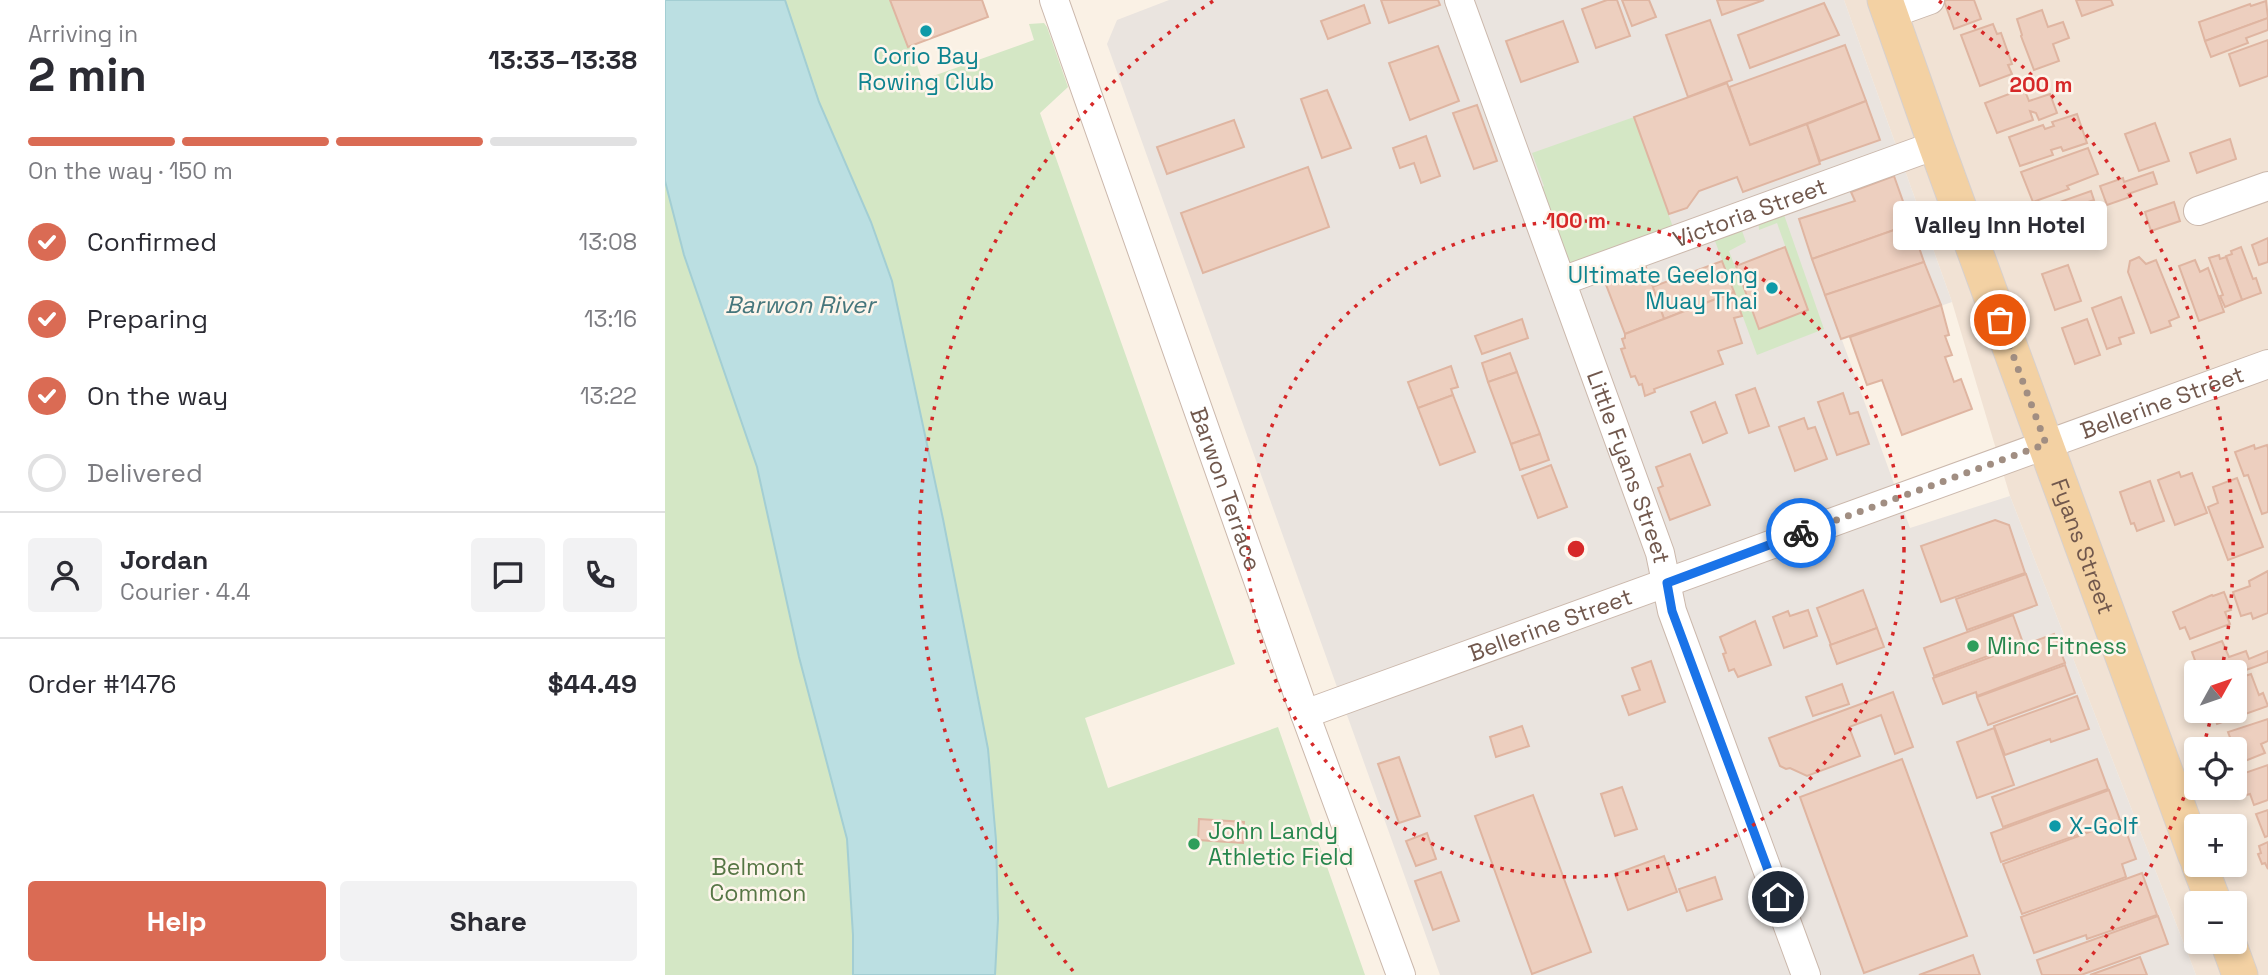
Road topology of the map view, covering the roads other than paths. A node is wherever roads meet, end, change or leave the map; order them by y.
1 (1054, 0) edge
2 (1459, 0) edge
3 (1930, 0) edge
4 (1888, 7) edge
5 (1936, 145) junction
6 (2268, 186) edge
7 (2198, 211) dead end
8 (1562, 281) junction
9 (2268, 364) edge
10 (2046, 444) junction
11 (1667, 583) junction
12 (1305, 714) junction
13 (2184, 823) edge
14 (2232, 954) edge
15 (1401, 975) edge
16 (1806, 975) edge
17 (2240, 975) edge

1 - 12 street, Barwon Terrace
2 - 8 street, Little Fyans Street
3 - 4 street
4 - 5 main road, Fyans Street
5 - 8 street, Victoria Street
5 - 10 main road, Fyans Street
6 - 7 street
8 - 11 street, Little Fyans Street
9 - 10 street, Bellerine Street
10 - 11 street, Bellerine Street
10 - 13 main road, Fyans Street
11 - 12 street, Bellerine Street
11 - 16 street, Little Fyans Street
12 - 15 street, Barwon Terrace
14 - 17 main road

